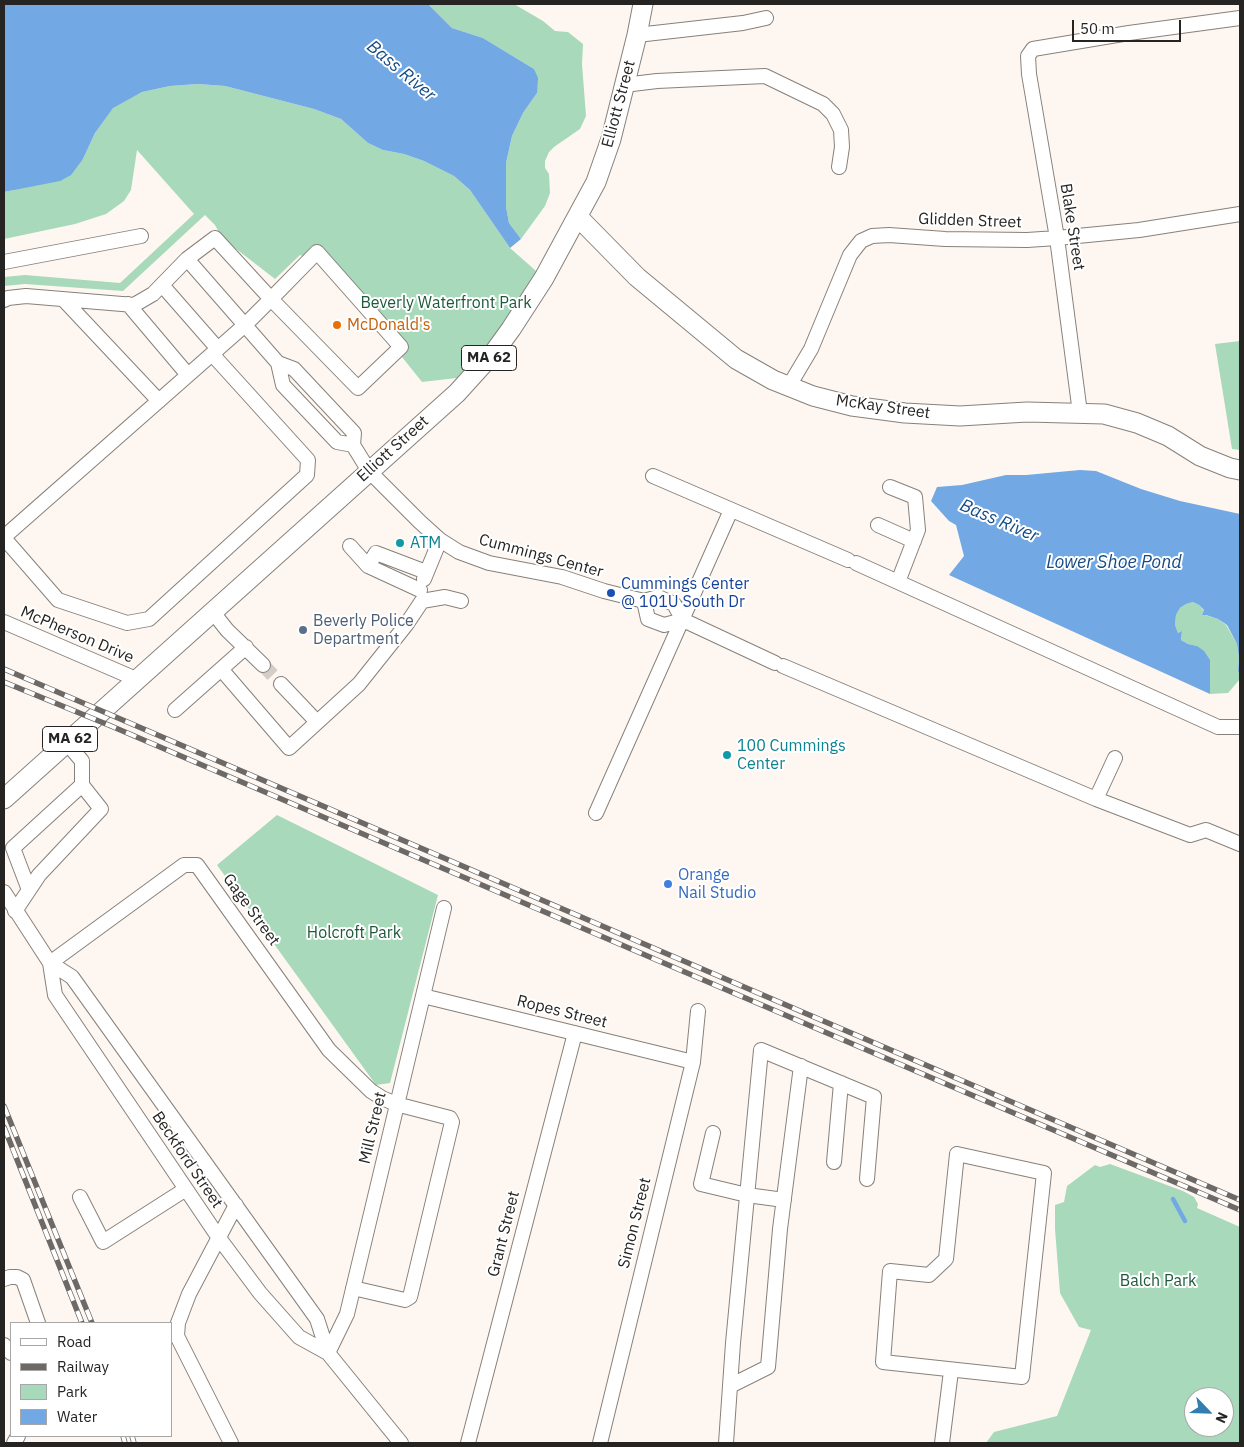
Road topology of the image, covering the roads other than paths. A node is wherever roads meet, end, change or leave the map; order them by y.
1 (643, 4) edge
2 (766, 18) dead end
3 (1240, 18) edge
4 (637, 34) junction
5 (624, 86) junction
6 (839, 168) dead end
7 (1240, 214) edge
8 (578, 217) junction
9 (141, 236) dead end
10 (1057, 238) junction
11 (188, 259) junction
12 (4, 262) edge
13 (162, 285) junction
14 (63, 299) junction
15 (271, 299) junction
16 (4, 300) edge
17 (128, 304) junction
18 (245, 325) junction
19 (215, 351) junction
20 (188, 375) junction
21 (789, 386) junction
22 (159, 401) junction
23 (1080, 413) junction
24 (1240, 470) edge
25 (369, 471) junction
26 (653, 476) dead end
27 (890, 486) dead end
28 (731, 510) junction
29 (878, 524) dead end
30 (4, 538) edge
31 (440, 540) junction
32 (914, 541) junction
33 (350, 546) dead end
34 (368, 566) junction
35 (426, 572) junction
36 (898, 582) junction
37 (421, 596) junction
38 (461, 601) dead end
39 (644, 601) junction
40 (212, 611) junction
41 (683, 620) junction
42 (4, 622) edge
43 (246, 648) junction
44 (263, 665) tunnel mouth
45 (221, 669) junction
46 (136, 679) junction
47 (281, 684) tunnel mouth
48 (175, 710) dead end
49 (317, 722) junction
50 (1240, 727) edge
51 (66, 742) junction
52 (1115, 758) dead end
53 (82, 785) junction
54 (4, 799) edge
55 (1096, 799) junction
56 (596, 813) dead end
57 (1240, 844) edge
58 (29, 890) junction
59 (4, 892) edge
60 (444, 908) dead end
61 (15, 911) junction
62 (50, 963) junction
63 (423, 996) junction
64 (698, 1010) dead end
65 (575, 1033) junction
66 (693, 1062) junction
67 (801, 1066) junction
68 (841, 1083) junction
69 (396, 1104) junction
70 (713, 1133) dead end
71 (834, 1162) dead end
72 (867, 1179) dead end
73 (186, 1189) junction
74 (747, 1195) junction
75 (80, 1197) dead end
76 (784, 1200) junction
77 (236, 1205) junction
78 (219, 1238) junction
79 (4, 1279) edge
80 (353, 1288) junction
81 (38, 1322) edge
82 (328, 1353) junction
83 (951, 1371) junction
84 (730, 1386) junction
85 (397, 1442) edge
86 (231, 1443) edge
87 (468, 1443) edge
88 (600, 1443) edge
89 (726, 1443) edge
90 (942, 1443) edge

1 - 4 main road, Elliott Street / MA 62
2 - 4 street
3 - 10 street, Blake Street
4 - 5 main road, Elliott Street / MA 62
5 - 6 street
5 - 8 main road, Elliott Street / MA 62
7 - 10 street, Glidden Street
8 - 21 main road, McKay Street
8 - 25 main road, Elliott Street / MA 62
9 - 12 street
10 - 21 street, Glidden Street
10 - 23 street, Blake Street
11 - 13 street
11 - 15 street
11 - 18 street
13 - 17 street
13 - 19 street
14 - 16 street
14 - 17 street
14 - 22 street
15 - 15 street
15 - 18 street
17 - 20 street
18 - 19 street
18 - 25 street, Cummings Center
19 - 20 street
19 - 30 street
20 - 22 street
21 - 23 main road, McKay Street
22 - 30 street
23 - 24 main road, McKay Street
25 - 31 street, Cummings Center
25 - 40 main road, Elliott Street / MA 62
26 - 28 street
27 - 32 street
28 - 36 street
28 - 41 street
29 - 32 street
31 - 35 street
31 - 39 street, Cummings Center
32 - 36 street
33 - 34 street
34 - 35 street
34 - 37 street
35 - 37 street
36 - 50 street
37 - 38 street
37 - 49 street
39 - 41 street, Cummings Center
39 - 41 street
40 - 43 street
40 - 46 main road, Elliott Street / MA 62
41 - 55 street
41 - 56 street
42 - 46 street, McPherson Drive
43 - 44 street
43 - 45 street
45 - 48 street
45 - 49 street
46 - 51 main road, Elliott Street / MA 62
47 - 49 street
51 - 53 street
51 - 54 main road, Elliott Street / MA 62
52 - 55 street
53 - 58 street
53 - 58 street
55 - 57 street
58 - 61 street
59 - 61 street, Beckford Street
60 - 63 street, Mill Street
61 - 62 street, Beckford Street
62 - 69 street, Gage Street
62 - 73 street, Beckford Street
62 - 77 street, Beckford Street
63 - 65 street, Ropes Street
63 - 69 street, Mill Street
64 - 66 street, Simon Street
65 - 66 street, Ropes Street
65 - 87 street, Grant Street
66 - 88 street, Simon Street
67 - 68 street
67 - 74 street
67 - 76 street
68 - 71 street
68 - 72 street
69 - 80 street, Mill Street
69 - 80 street
70 - 74 street
73 - 75 street
73 - 78 street, Beckford Street
74 - 76 street
74 - 84 street
76 - 84 street
77 - 78 street
77 - 82 street, Beckford Street
78 - 82 street, Beckford Street
78 - 86 street
79 - 81 street
80 - 82 street, Mill Street
82 - 85 street, Beckford Street
83 - 83 street
83 - 90 street
84 - 89 street

